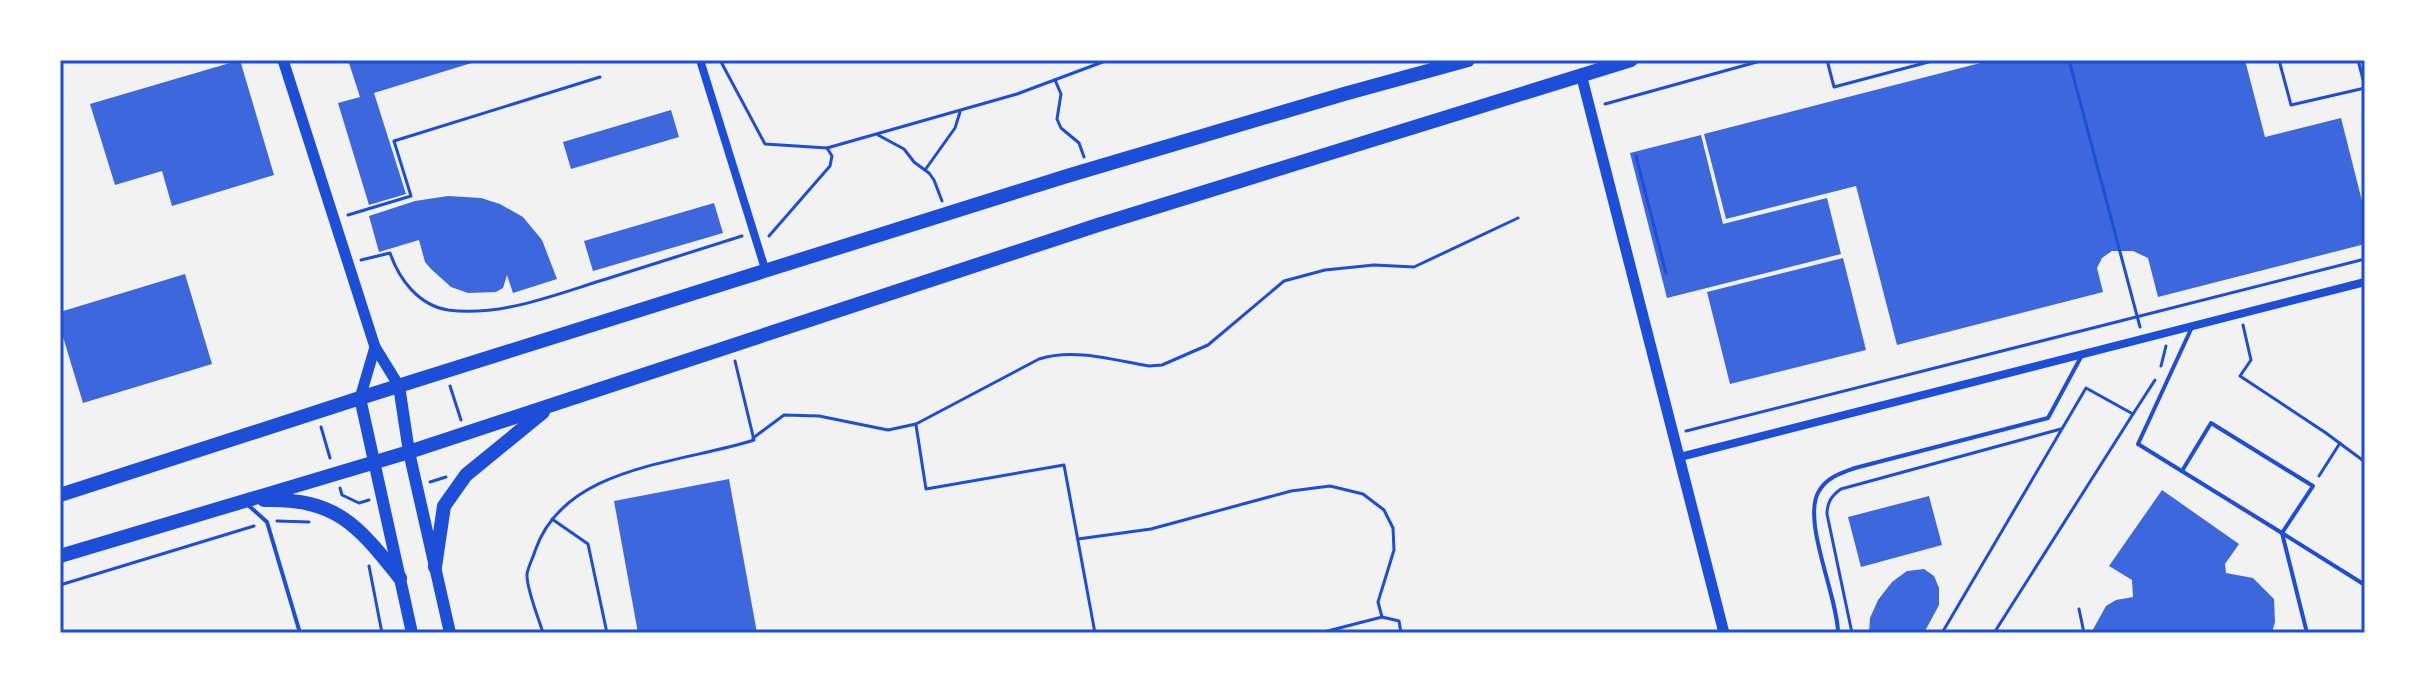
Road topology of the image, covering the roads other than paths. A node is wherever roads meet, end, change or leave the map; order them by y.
1 (283, 60) edge
2 (700, 60) edge
3 (1468, 60) edge
4 (1631, 60) edge
5 (1581, 74) junction
6 (766, 272) junction
7 (2365, 282) edge
8 (2193, 326) junction
9 (375, 347) junction
10 (2082, 355) junction
11 (399, 386) junction
12 (360, 398) junction
13 (551, 406) junction
14 (409, 452) junction
15 (1680, 457) junction
16 (374, 462) junction
17 (2182, 471) junction
18 (60, 495) edge
19 (244, 501) junction
20 (2282, 533) junction
21 (60, 556) edge
22 (435, 567) junction
23 (400, 578) junction
24 (2365, 585) edge
25 (300, 633) edge
26 (412, 633) edge
27 (450, 633) edge
28 (1724, 633) edge
29 (1838, 633) edge
30 (2307, 633) edge

1 - 9 street
2 - 6 street
3 - 6 main road
4 - 5 main road
5 - 13 main road
5 - 15 street
6 - 11 main road
7 - 8 street
8 - 10 street
8 - 17 lane
9 - 11 street
9 - 12 street
10 - 15 street
10 - 29 lane
11 - 12 main road
11 - 14 main road
12 - 16 main road
12 - 18 main road
13 - 14 main road
13 - 22 main road
14 - 16 main road
14 - 22 main road
15 - 28 street
16 - 19 main road
16 - 23 main road
17 - 20 lane
17 - 20 lane
19 - 21 main road
19 - 23 main road
19 - 25 lane
20 - 24 lane
20 - 30 lane
22 - 27 main road
23 - 26 main road

